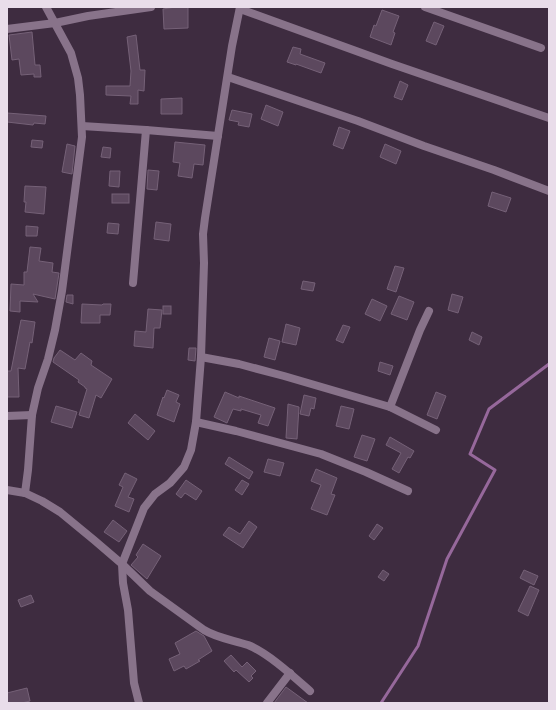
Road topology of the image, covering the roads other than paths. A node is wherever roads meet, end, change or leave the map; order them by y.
1 (46, 7) edge
2 (151, 7) edge
3 (426, 7) edge
4 (240, 8) edge
5 (55, 23) junction
6 (7, 30) edge
7 (541, 48) dead end
8 (228, 77) junction
9 (549, 118) edge
10 (82, 126) junction
11 (146, 130) junction
12 (218, 136) junction
13 (549, 191) edge
14 (133, 283) dead end
15 (429, 312) dead end
16 (202, 357) junction
17 (390, 407) junction
18 (32, 415) junction
19 (7, 416) edge
20 (196, 422) junction
21 (436, 430) dead end
22 (7, 490) edge
23 (408, 490) dead end
24 (25, 493) junction
25 (122, 564) junction
26 (290, 673) junction
27 (310, 691) dead end
28 (139, 703) edge
29 (266, 703) edge

1 - 5 street
2 - 5 street
3 - 7 street
4 - 8 street
4 - 9 street
5 - 6 street
5 - 10 street
8 - 12 street
8 - 13 street
10 - 11 street
10 - 18 street
11 - 12 street
11 - 14 street
12 - 16 street
15 - 17 street
16 - 17 street
16 - 20 street
17 - 21 street
18 - 19 street
18 - 24 street
20 - 23 street
20 - 25 street
22 - 24 street
24 - 25 street
25 - 26 street
25 - 28 street
26 - 27 street
26 - 29 street

